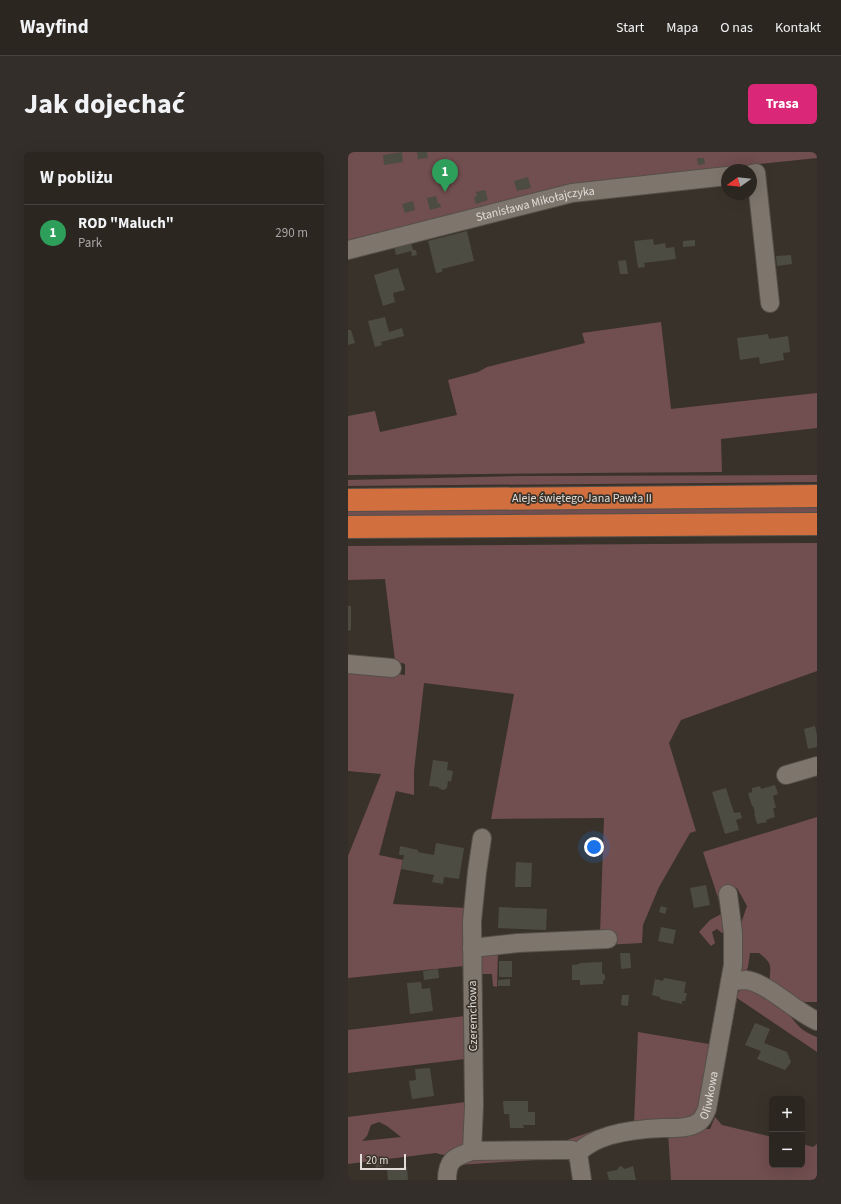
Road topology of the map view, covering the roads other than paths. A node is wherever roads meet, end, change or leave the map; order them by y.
1 (721, 177) edge
2 (756, 200) edge
3 (348, 250) edge
4 (770, 303) dead end
5 (817, 496) edge
6 (348, 500) edge
7 (817, 524) edge
8 (348, 527) edge
9 (348, 664) edge
10 (392, 668) dead end
11 (817, 766) edge
12 (786, 775) dead end
13 (482, 838) dead end
14 (728, 894) dead end
15 (608, 939) dead end
16 (472, 948) junction
17 (730, 982) junction
18 (817, 1021) edge
19 (472, 1151) junction
20 (578, 1153) junction
21 (447, 1180) edge
22 (582, 1180) edge

1 - 3 street, Stanisława Mikołajczyka
2 - 4 street
5 - 6 highway, Aleje świętego Jana Pawła II
7 - 8 highway
9 - 10 street
11 - 12 street
13 - 16 street, Czeremchowa
14 - 17 street, Oliwkowa
15 - 16 street
16 - 19 street, Czeremchowa
17 - 18 street
17 - 20 street, Oliwkowa
19 - 20 street
19 - 21 street
20 - 22 street

